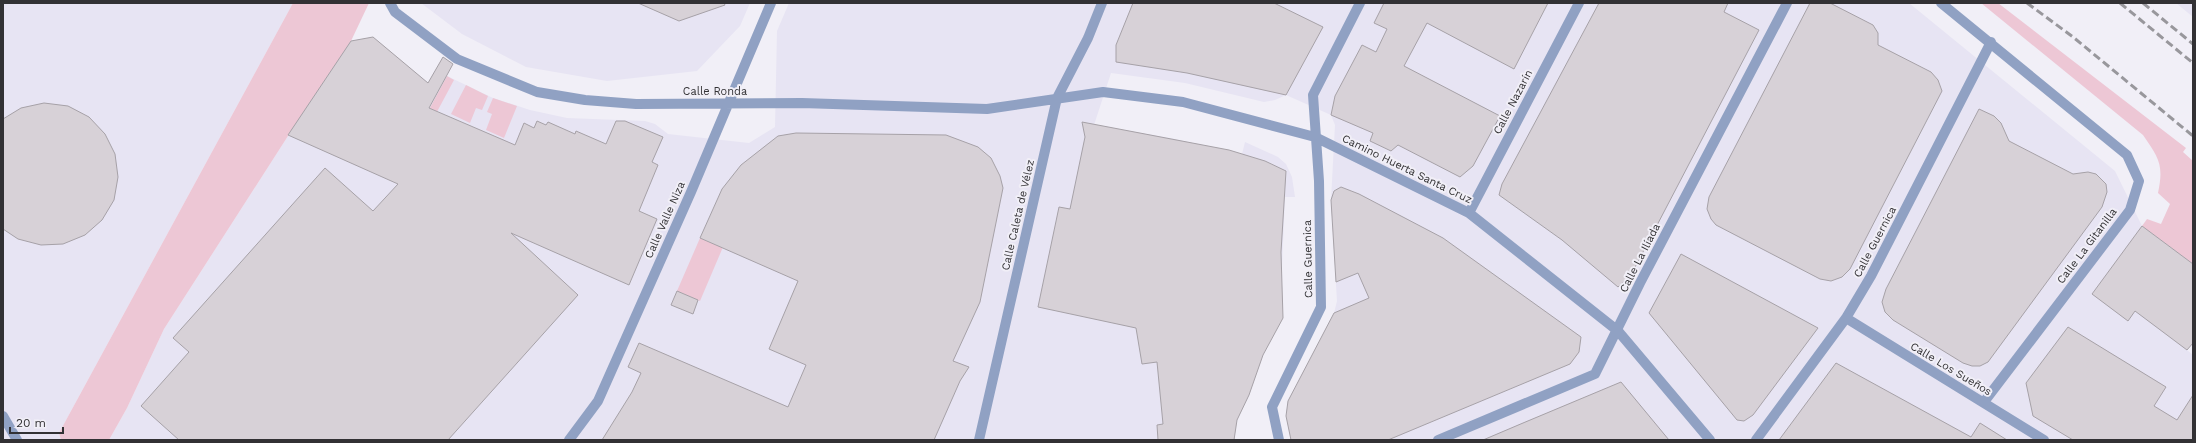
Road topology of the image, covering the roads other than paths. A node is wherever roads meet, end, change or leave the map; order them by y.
1 (771, 3) edge
2 (1102, 3) edge
3 (1360, 3) edge
4 (1578, 3) edge
5 (1787, 3) edge
6 (1941, 3) edge
7 (392, 7) edge
8 (1991, 42) junction
9 (1058, 98) junction
10 (729, 102) junction
11 (1315, 137) junction
12 (1469, 213) junction
13 (1846, 318) junction
14 (1618, 331) junction
15 (1984, 402) junction
16 (3, 416) edge
17 (17, 440) edge
18 (569, 440) edge
19 (979, 440) edge
20 (1279, 440) edge
21 (1438, 440) edge
22 (1710, 440) edge
23 (1756, 440) edge
24 (2044, 440) edge

1 - 10 street, Calle Valle Niza
2 - 9 street, Calle Caleta de Vélez
3 - 11 street
4 - 12 street, Calle Nazarín
5 - 14 street, Calle La Ilíada
6 - 8 street, Calle La Gitanilla
7 - 10 street, Calle Ronda
8 - 13 street, Calle Guernica
8 - 15 street, Calle La Gitanilla
9 - 10 street, Calle Ronda
9 - 11 street, Camino Huerta Santa Cruz
9 - 19 street, Calle Caleta de Vélez
10 - 18 street, Calle Valle Niza
11 - 12 street, Camino Huerta Santa Cruz
11 - 20 street, Calle Guernica
12 - 14 street, Camino Huerta Santa Cruz
13 - 15 street, Calle Los Sueños
13 - 23 street, Calle Guernica
14 - 21 street, Calle La Ilíada
14 - 22 street, Camino Huerta Santa Cruz
15 - 24 street, Calle Los Sueños
16 - 17 street

